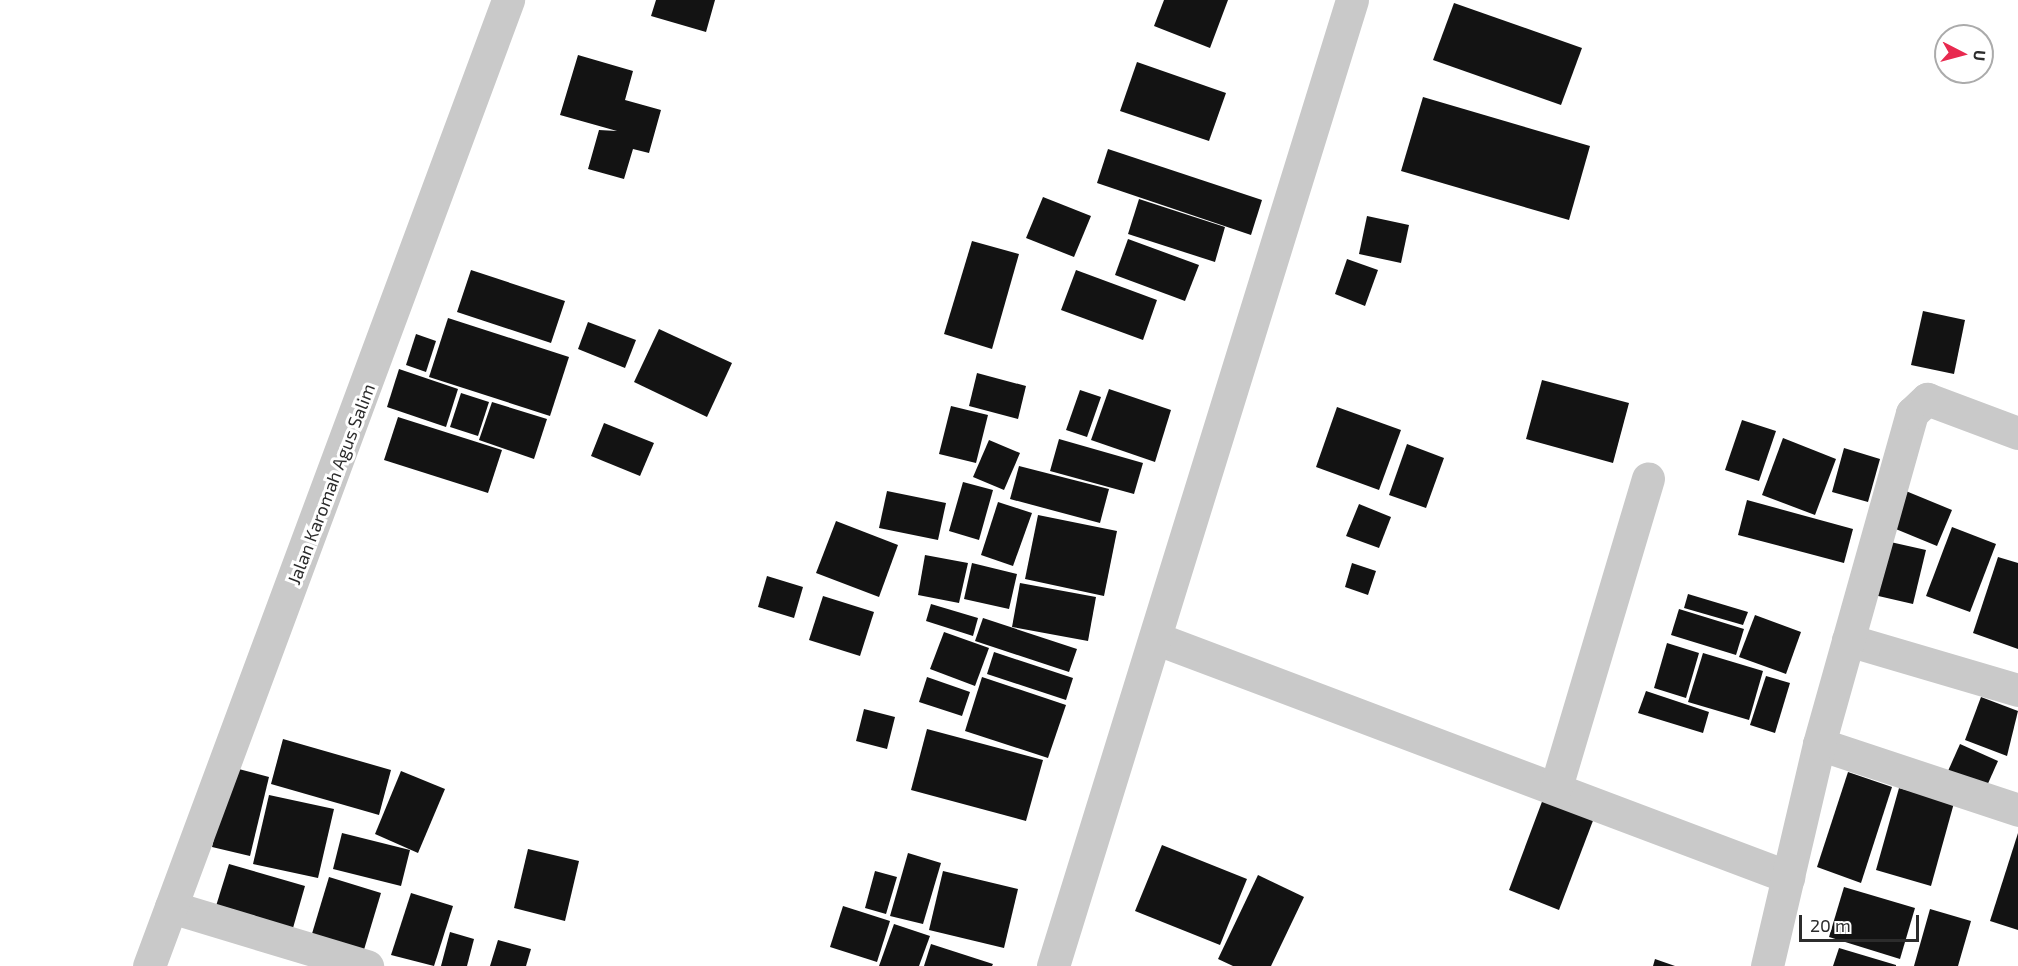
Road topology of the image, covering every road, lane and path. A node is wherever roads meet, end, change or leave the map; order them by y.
1 (508, 0) edge
2 (1352, 0) edge
3 (2018, 433) edge
4 (1648, 478) dead end
5 (1155, 639) junction
6 (1848, 640) junction
7 (2018, 690) edge
8 (1820, 744) junction
9 (1556, 787) junction
10 (2018, 810) edge
11 (1788, 877) junction
12 (171, 908) junction
13 (149, 966) edge
14 (367, 966) edge
15 (1053, 966) edge
16 (1767, 966) edge

1 - 12 street, Jalan Karomah Agus Salim
2 - 5 street
3 - 6 street
4 - 9 street
5 - 9 street
5 - 15 street
6 - 7 street
6 - 8 street
8 - 10 street
8 - 11 street
9 - 11 street
11 - 16 street
12 - 13 street, Jalan Karomah Agus Salim
12 - 14 street

